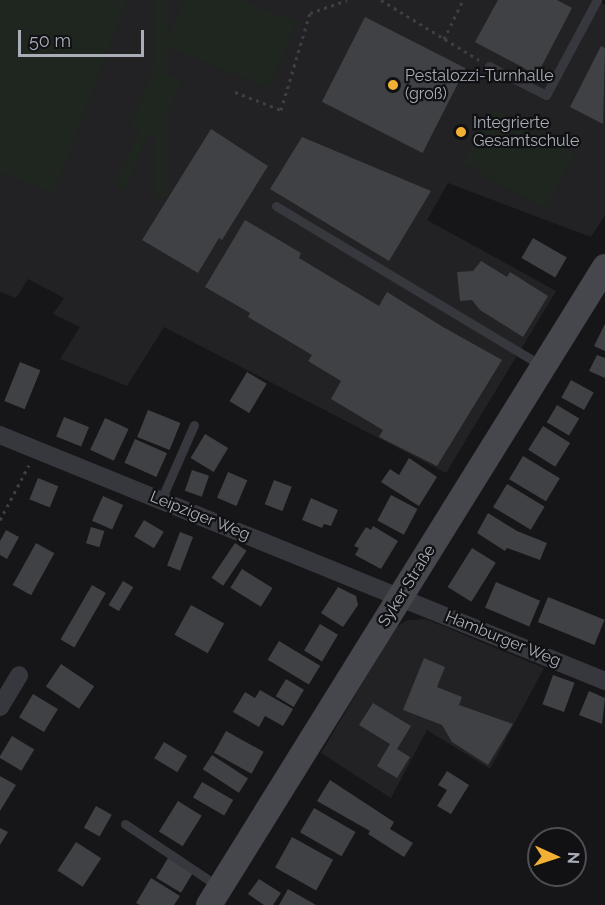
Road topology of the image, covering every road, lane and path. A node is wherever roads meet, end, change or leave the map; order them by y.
1 (347, 0) edge
2 (381, 0) edge
3 (464, 0) edge
4 (597, 0) edge
5 (444, 39) junction
6 (489, 66) joint
7 (235, 92) dead end
8 (276, 206) dead end
9 (605, 267) edge
10 (543, 367) junction
11 (194, 426) dead end
12 (0, 435) edge
13 (37, 450) junction
14 (161, 500) junction
15 (0, 520) edge
16 (400, 596) junction
17 (19, 675) dead end
18 (605, 681) edge
19 (0, 707) edge
20 (125, 824) dead end
21 (214, 896) edge

1 - 7 path
2 - 5 path
3 - 5 path
4 - 6 lane
5 - 6 path
8 - 10 lane
9 - 10 main road, Syker Straße
10 - 16 main road, Syker Straße
11 - 14 lane
12 - 13 street, Leipziger Weg
13 - 14 street, Leipziger Weg
13 - 15 path
14 - 16 street, Leipziger Weg
16 - 18 street, Hamburger Weg
16 - 21 main road, Syker Straße
17 - 19 street
20 - 21 lane

